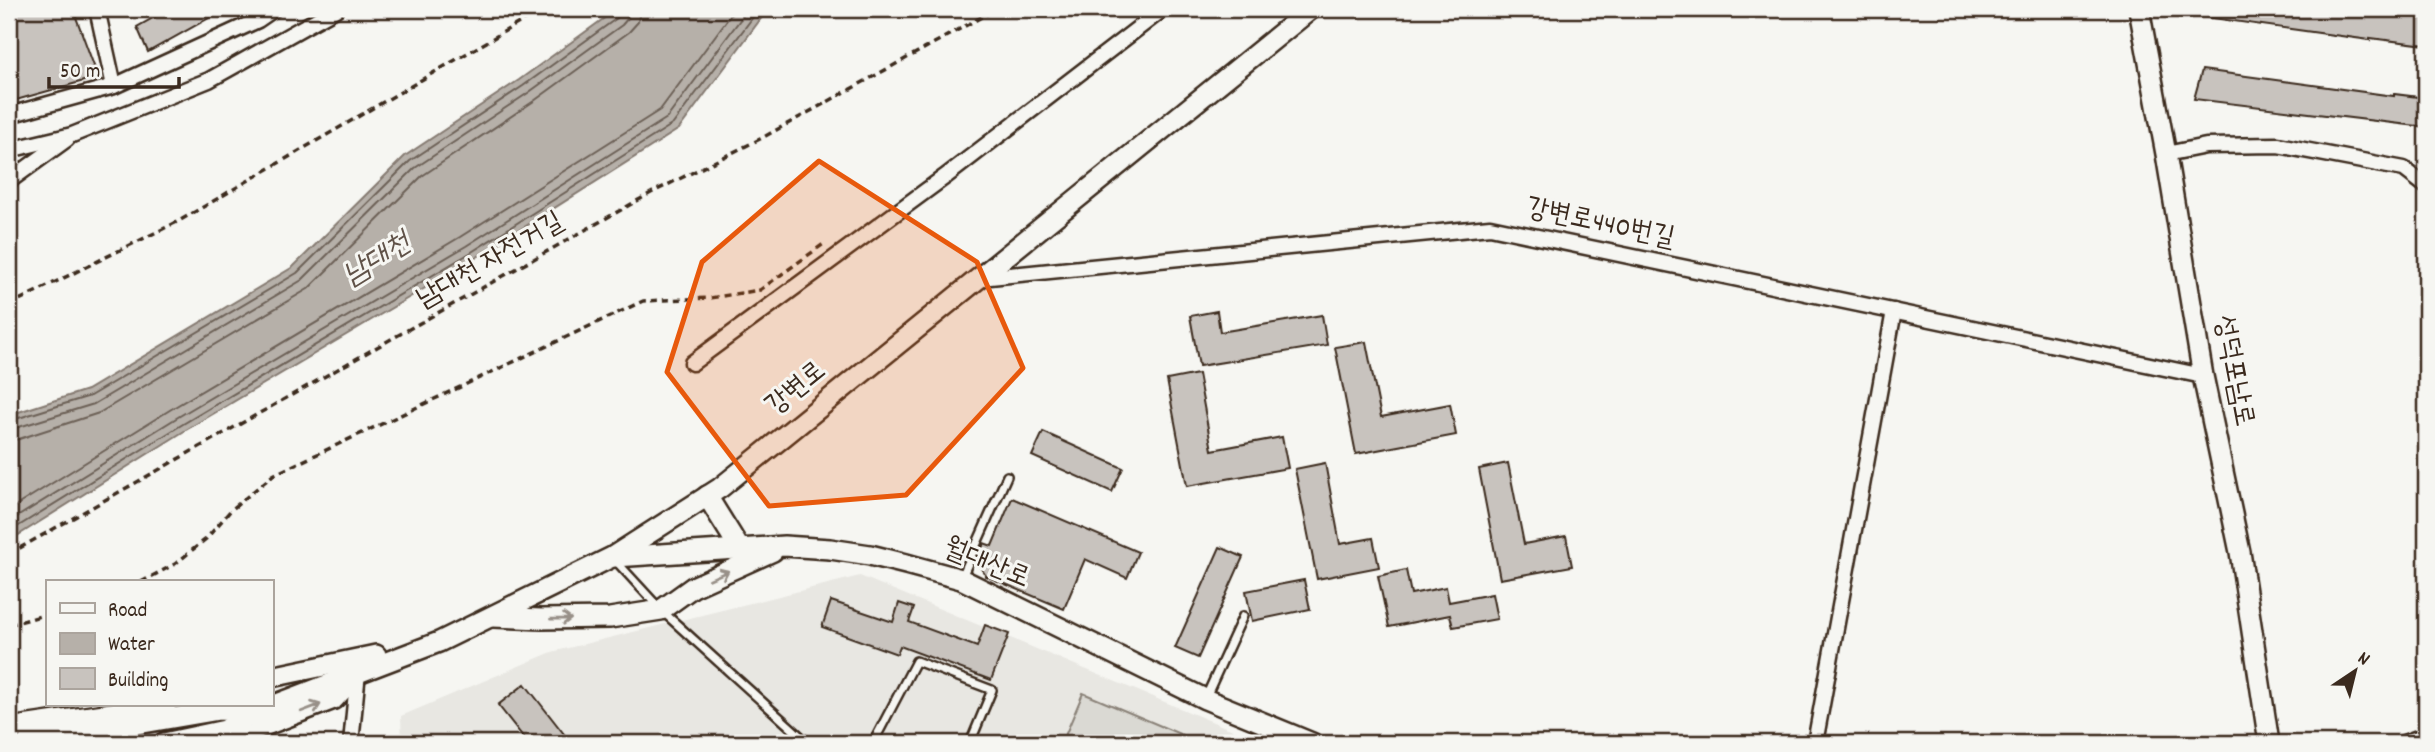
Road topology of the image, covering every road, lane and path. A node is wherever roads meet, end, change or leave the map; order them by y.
1 (97, 9) edge
2 (274, 9) edge
3 (336, 9) edge
4 (543, 9) edge
5 (996, 9) edge
6 (1163, 9) edge
7 (1311, 9) edge
8 (2139, 9) edge
9 (114, 86) junction
10 (9, 115) edge
11 (72, 135) junction
12 (9, 150) edge
13 (2166, 154) junction
14 (9, 181) edge
15 (2426, 186) edge
16 (835, 236) dead end
17 (980, 278) junction
18 (9, 305) edge
19 (1894, 312) junction
20 (692, 363) dead end
21 (2203, 376) junction
22 (1007, 476) dead end
23 (707, 496) junction
24 (784, 547) junction
25 (740, 549) junction
26 (9, 554) edge
27 (612, 557) junction
28 (961, 579) junction
29 (145, 580) edge
30 (661, 610) junction
31 (46, 614) edge
32 (1242, 616) dead end
33 (493, 617) junction
34 (9, 625) edge
35 (439, 642) junction
36 (358, 673) junction
37 (273, 677) edge
38 (1205, 699) junction
39 (159, 706) edge
40 (272, 706) edge
41 (273, 706) edge
42 (256, 712) junction
43 (9, 728) edge
44 (2426, 735) edge
45 (27, 743) edge
46 (164, 743) edge
47 (200, 743) edge
48 (351, 743) edge
49 (808, 743) edge
50 (873, 743) edge
51 (970, 743) edge
52 (1312, 743) edge
53 (1815, 743) edge
54 (2269, 743) edge
55 (2404, 743) edge

1 - 9 street
2 - 9 street
3 - 11 street
4 - 18 path
5 - 26 path, 남대천 자전거길
6 - 20 street
7 - 17 street, 강변로
8 - 13 street, 성덕포남로
9 - 10 street
11 - 12 street
11 - 14 street
13 - 15 street
13 - 21 street, 성덕포남로
16 - 29 path
17 - 19 street, 강변로440번길
17 - 23 street, 강변로
19 - 21 street, 강변로440번길
19 - 53 street
21 - 54 street, 성덕포남로
22 - 28 lane
23 - 25 street
23 - 27 street, 강변로
24 - 25 street, 월대산로
24 - 28 street, 월대산로
30 -> 24 street
25 - 27 street, 월대산로
27 - 30 lane
27 - 33 street, 강변로
28 - 38 street, 월대산로
33 -> 30 street
30 - 49 lane
31 - 34 path
32 - 38 lane
33 - 35 street, 강변로
35 - 36 street, 강변로
35 - 37 street
36 - 41 street, 강변로
47 -> 36 street
36 - 48 street
38 - 52 street, 월대산로
39 - 43 street
40 - 42 street, 강변로
42 - 45 street, 강변로
42 - 46 street, 강변로
44 - 55 street
50 - 51 lane

